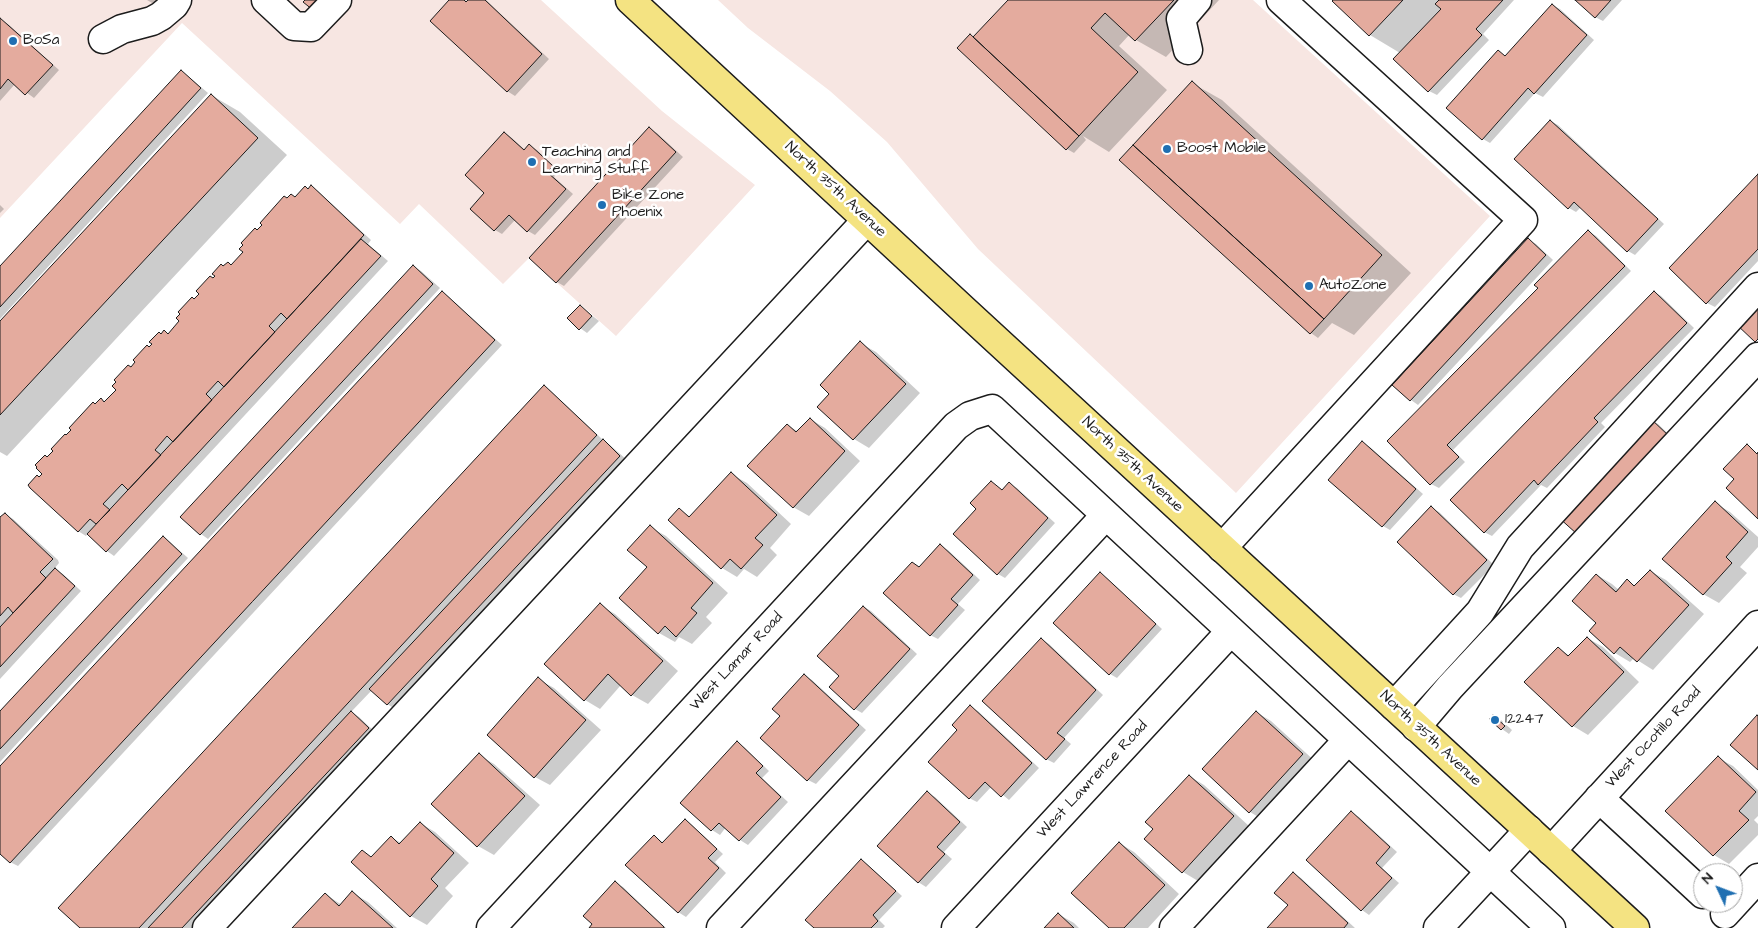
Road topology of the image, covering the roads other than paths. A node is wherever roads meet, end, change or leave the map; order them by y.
1 (177, 0) edge
2 (266, 0) edge
3 (337, 0) edge
4 (630, 0) edge
5 (1197, 0) edge
6 (1281, 0) edge
7 (103, 38) dead end
8 (1188, 50) dead end
9 (867, 220) junction
10 (1758, 287) edge
11 (1758, 357) edge
12 (1106, 515) junction
13 (1222, 548) junction
14 (1758, 625) edge
15 (1231, 631) junction
16 (1394, 706) junction
17 (1416, 727) junction
18 (1348, 740) junction
19 (1599, 798) junction
20 (1529, 830) junction
21 (1551, 851) junction
22 (1490, 872) junction
23 (1758, 878) edge
24 (1693, 885) edge
25 (1726, 915) edge
26 (207, 928) edge
27 (491, 928) edge
28 (721, 928) edge
29 (956, 928) edge
30 (1174, 928) edge
31 (1438, 928) edge
32 (1551, 928) edge
33 (1636, 928) edge

1 - 7 street
2 - 3 street
4 - 9 main road, North 35th Avenue
5 - 8 street
6 - 13 street
9 - 13 main road, North 35th Avenue
9 - 26 street
10 - 16 street
11 - 17 street
12 - 15 street
12 - 27 street, West Lamar Road
12 - 28 street
13 - 16 main road, North 35th Avenue
14 - 19 street, West Ocotillo Road
15 - 18 street
15 - 29 street, West Lawrence Road
16 - 17 main road, North 35th Avenue
17 - 20 main road, North 35th Avenue
18 - 22 street
18 - 30 street
19 - 21 street, West Ocotillo Road
19 - 24 street
20 - 21 main road, North 35th Avenue
20 - 22 street
21 - 33 main road, North 35th Avenue
22 - 31 street
22 - 32 street
23 - 25 street

